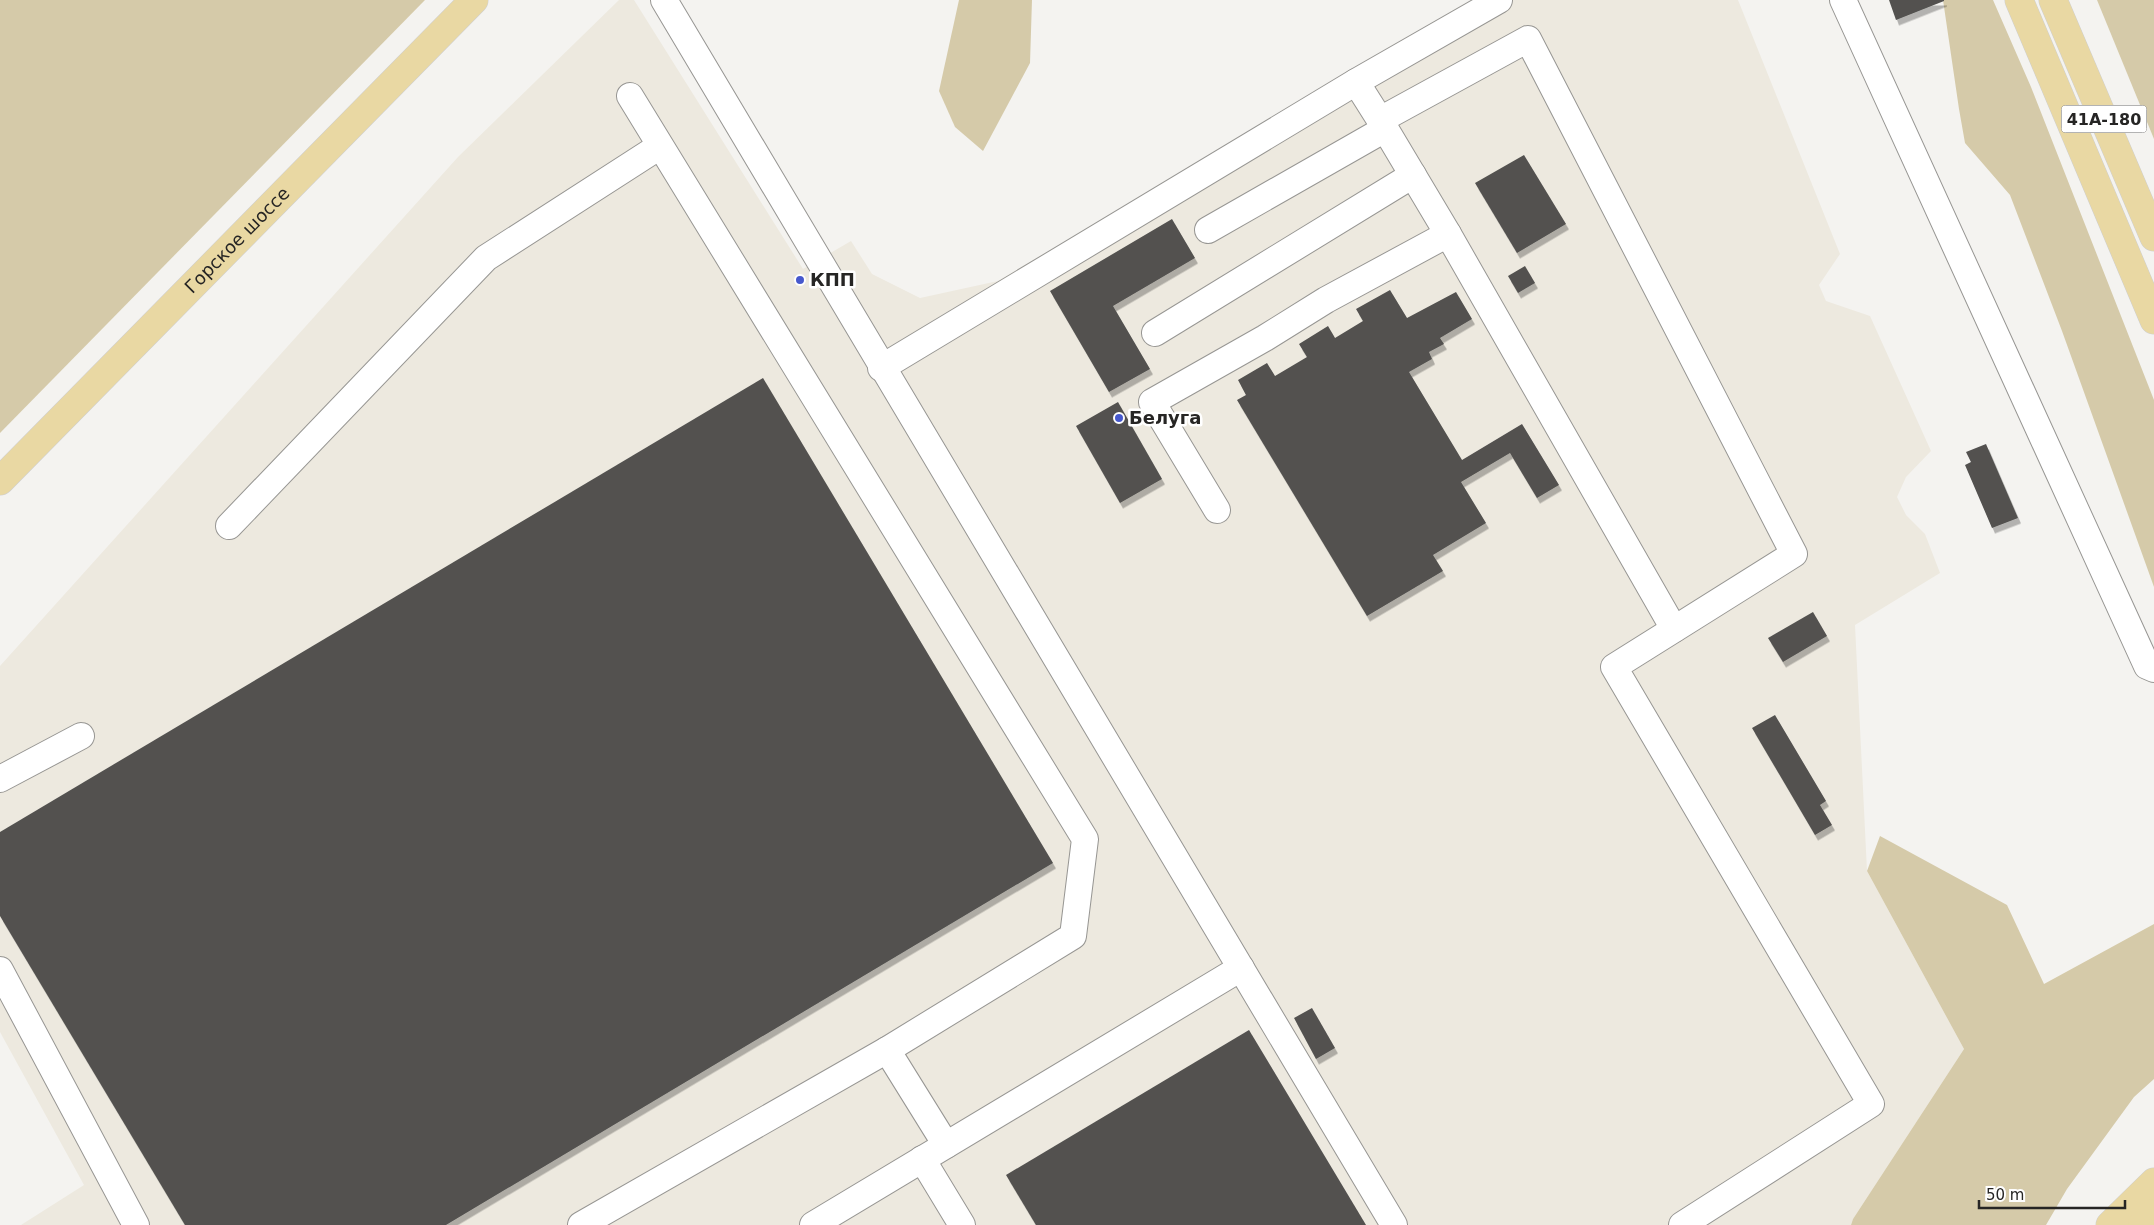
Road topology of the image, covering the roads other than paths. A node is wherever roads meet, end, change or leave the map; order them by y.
1 (474, 0) edge
2 (664, 0) edge
3 (1499, 0) edge
4 (1844, 0) edge
5 (2019, 0) edge
6 (2053, 0) edge
7 (1356, 82) junction
8 (630, 96) dead end
9 (1383, 124) junction
10 (660, 146) junction
11 (1413, 175) junction
12 (1208, 230) dead end
13 (1448, 234) junction
14 (2154, 237) edge
15 (2154, 320) edge
16 (1155, 333) dead end
17 (882, 368) junction
18 (0, 482) edge
19 (1218, 510) dead end
20 (229, 526) dead end
21 (1674, 629) junction
22 (2154, 669) edge
23 (81, 736) dead end
24 (0, 779) edge
25 (1241, 968) junction
26 (0, 970) edge
27 (887, 1050) junction
28 (946, 1145) junction
29 (922, 1159) junction
30 (2154, 1182) edge
31 (2154, 1213) edge
32 (136, 1225) edge
33 (581, 1225) edge
34 (813, 1225) edge
35 (962, 1225) edge
36 (1394, 1225) edge
37 (1682, 1225) edge
38 (2110, 1225) edge
39 (2142, 1225) edge

1 - 18 main road, Горское шоссе
2 - 17 lane
3 - 7 lane
4 - 22 lane
5 - 15 main road, 41А-180
6 - 14 main road, 41А-180
7 - 9 lane
7 - 17 lane
8 - 10 lane
9 - 11 lane
9 - 12 lane
9 - 21 lane
10 - 20 lane
10 - 27 lane
11 - 13 lane
11 - 16 lane
13 - 19 lane
13 - 21 lane
17 - 25 lane
21 - 37 lane
23 - 24 lane
25 - 28 lane
25 - 36 lane
26 - 32 lane
27 - 28 lane
27 - 33 lane
28 - 29 lane
29 - 34 lane
29 - 35 lane
30 - 38 main road
31 - 39 main road

